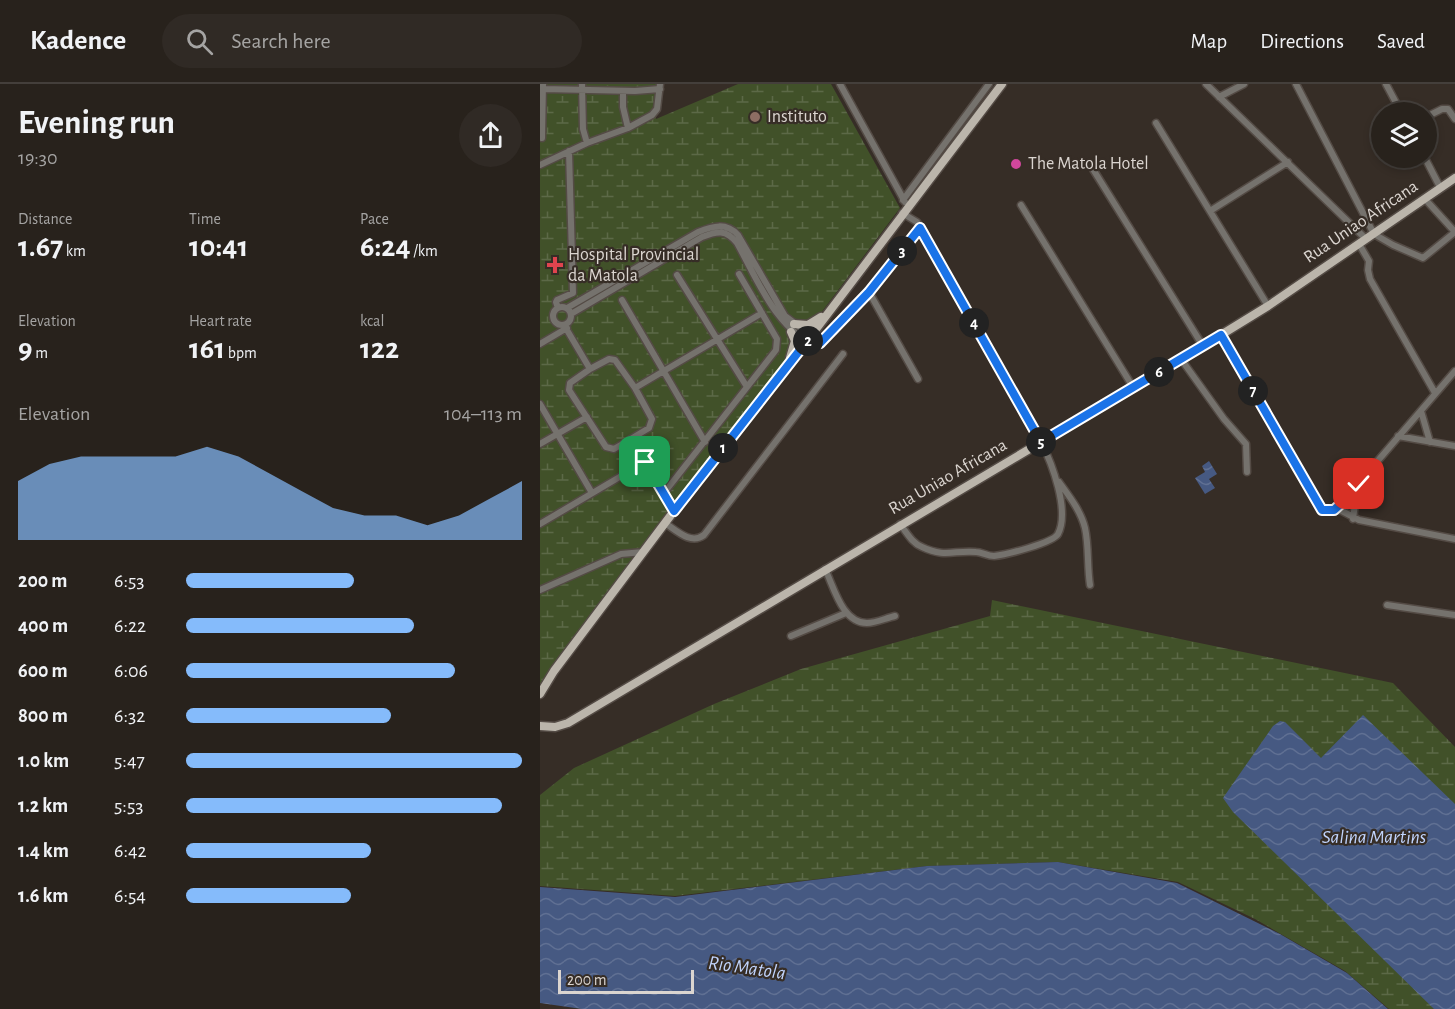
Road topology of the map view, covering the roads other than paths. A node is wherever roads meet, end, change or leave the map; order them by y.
1 (840, 84) edge
2 (989, 84) edge
3 (1002, 84) edge
4 (1206, 84) edge
5 (1244, 84) edge
6 (1296, 84) edge
7 (1386, 84) edge
8 (543, 86) edge
9 (660, 86) edge
10 (582, 87) edge
11 (622, 91) junction
12 (1220, 97) junction
13 (1396, 102) edge
14 (1437, 112) edge
15 (1455, 120) edge
16 (1156, 123) dead end
17 (628, 128) junction
18 (542, 138) dead end
19 (587, 143) junction
20 (569, 151) junction
21 (1288, 162) junction
22 (540, 165) edge
23 (1091, 166) dead end
24 (1430, 168) edge
25 (1455, 178) edge
26 (1440, 187) junction
27 (1425, 199) junction
28 (1021, 205) dead end
29 (904, 206) junction
30 (1210, 211) junction
31 (920, 228) junction
32 (1455, 232) edge
33 (1374, 234) junction
34 (1362, 242) junction
35 (739, 274) dead end
36 (677, 275) dead end
37 (869, 292) junction
38 (622, 300) dead end
39 (1268, 306) junction
40 (558, 308) junction
41 (569, 311) junction
42 (762, 313) junction
43 (827, 313) junction
44 (566, 327) junction
45 (792, 328) junction
46 (814, 331) junction
47 (1221, 335) junction
48 (718, 339) junction
49 (807, 341) junction
50 (540, 344) edge
51 (1203, 346) junction
52 (843, 354) dead end
53 (1181, 359) junction
54 (786, 367) junction
55 (590, 369) junction
56 (664, 371) junction
57 (1455, 371) edge
58 (918, 379) dead end
59 (747, 387) junction
60 (1133, 387) junction
61 (634, 388) junction
62 (1435, 393) junction
63 (540, 404) edge
64 (1421, 411) junction
65 (587, 417) junction
66 (557, 434) junction
67 (1398, 436) junction
68 (633, 438) junction
69 (705, 442) junction
70 (1041, 442) junction
71 (1430, 442) junction
72 (540, 444) edge
73 (1455, 446) edge
74 (645, 462) junction
75 (1247, 472) dead end
76 (1057, 479) junction
77 (1357, 489) junction
78 (592, 493) junction
79 (664, 493) junction
80 (1334, 510) junction
81 (674, 511) junction
82 (1353, 519) junction
83 (665, 523) junction
84 (540, 524) edge
85 (900, 524) junction
86 (1455, 538) edge
87 (643, 552) junction
88 (825, 569) junction
89 (1090, 585) dead end
90 (540, 590) edge
91 (1387, 605) dead end
92 (846, 613) junction
93 (1455, 615) edge
94 (895, 616) dead end
95 (791, 636) dead end
96 (540, 694) edge
97 (540, 726) edge

1 - 29 street
2 - 29 street
3 - 29 main road
4 - 12 street
5 - 12 street
6 - 33 street
7 - 13 street
8 - 10 street
8 - 18 street
9 - 11 street
9 - 17 street
10 - 11 street
10 - 19 street
11 - 17 street
12 - 21 street
14 - 15 street
16 - 30 street
17 - 19 street
19 - 20 street
20 - 22 street
20 - 40 street
21 - 30 street
21 - 34 street
23 - 51 street
24 - 26 street
25 - 26 main road, Rua Uniao Africana
26 - 27 main road, Rua Uniao Africana
27 - 32 street
27 - 33 main road, Rua Uniao Africana
28 - 60 street
29 - 31 street
29 - 43 main road
30 - 39 street
31 - 37 street
31 - 70 street
32 - 33 street
33 - 34 main road, Rua Uniao Africana
34 - 39 main road, Rua Uniao Africana
34 - 62 street
35 - 42 street
36 - 48 street
37 - 49 street
37 - 58 street
38 - 56 street
39 - 47 main road, Rua Uniao Africana
40 - 41 street
40 - 44 street
41 - 44 street
41 - 45 street
42 - 48 street
42 - 59 street
43 - 45 main road
43 - 46 main road
44 - 50 street
44 - 55 street
45 - 46 street
45 - 49 street
45 - 54 main road
46 - 49 main road
47 - 51 main road, Rua Uniao Africana
47 - 80 street
48 - 56 street
48 - 59 street
49 - 54 main road
51 - 53 main road, Rua Uniao Africana
52 - 83 street
53 - 60 main road, Rua Uniao Africana
53 - 75 street
54 - 81 main road
55 - 61 street
55 - 65 street
56 - 61 street
56 - 69 street
57 - 62 street
59 - 69 street
60 - 70 main road, Rua Uniao Africana
61 - 68 street
62 - 64 street
63 - 66 street
64 - 67 street
64 - 71 street
65 - 66 street
65 - 68 street
66 - 72 street
66 - 78 street
67 - 71 street
67 - 77 street
68 - 74 street
69 - 79 street
70 - 76 street
70 - 85 main road, Rua Uniao Africana
71 - 73 street
74 - 78 street
74 - 79 street
76 - 85 street
76 - 89 street
77 - 80 street
77 - 82 street
78 - 84 street
79 - 81 street
80 - 82 street
81 - 83 main road
82 - 86 street
83 - 87 main road
85 - 88 main road, Rua Uniao Africana
87 - 90 street
87 - 96 main road
88 - 92 street
88 - 97 main road, Rua Uniao Africana
91 - 93 street
92 - 94 street
92 - 95 street

